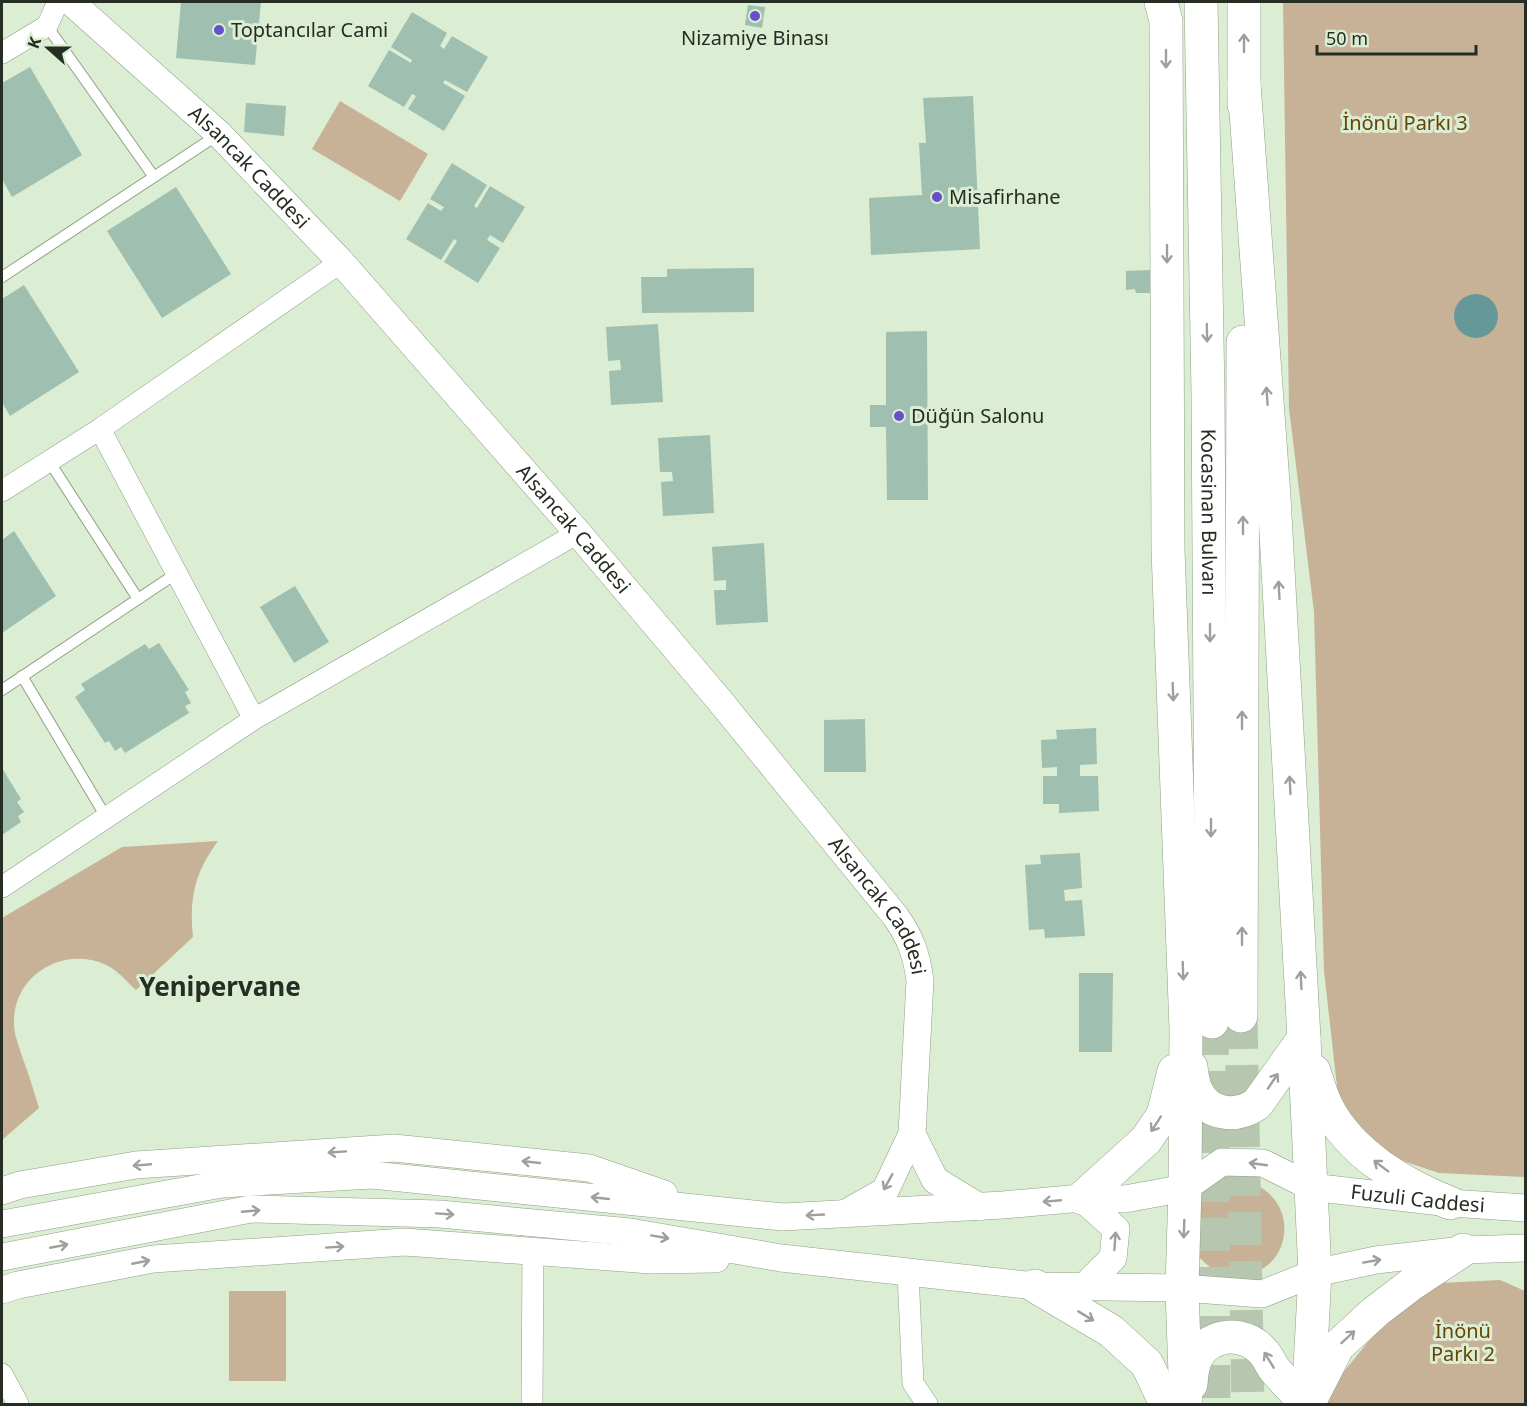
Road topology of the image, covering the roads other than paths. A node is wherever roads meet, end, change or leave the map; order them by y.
1 (58, 2) edge
2 (72, 2) edge
3 (1161, 2) edge
4 (1201, 2) edge
5 (1244, 2) edge
6 (47, 26) junction
7 (2, 53) edge
8 (1244, 84) junction
9 (1202, 106) junction
10 (219, 134) junction
11 (154, 177) junction
12 (341, 262) junction
13 (2, 274) edge
14 (100, 429) junction
15 (49, 461) junction
16 (3, 486) edge
17 (578, 533) junction
18 (1168, 550) junction
19 (177, 573) junction
20 (138, 599) junction
21 (22, 676) junction
22 (2, 690) edge
23 (254, 719) junction
24 (106, 817) junction
25 (2, 887) edge
26 (1213, 1022) junction
27 (1304, 1038) junction
28 (912, 1134) junction
29 (1311, 1187) junction
30 (1185, 1188) junction
31 (2, 1191) edge
32 (1082, 1198) junction
33 (1450, 1203) junction
34 (979, 1207) junction
35 (1526, 1208) edge
36 (708, 1209) junction
37 (846, 1213) junction
38 (2, 1224) edge
39 (1526, 1248) edge
40 (1463, 1250) junction
41 (533, 1251) junction
42 (2, 1257) edge
43 (781, 1258) junction
44 (908, 1273) junction
45 (1315, 1273) junction
46 (1035, 1286) junction
47 (1085, 1286) junction
48 (1182, 1288) junction
49 (2, 1290) edge
50 (2, 1374) edge
51 (18, 1404) edge
52 (532, 1404) edge
53 (927, 1404) edge
54 (1166, 1404) edge
55 (1188, 1404) edge
56 (1308, 1404) edge

1 - 6 street
2 - 10 street, Alsancak Caddesi
3 -> 18 highway
4 - 9 highway, Kocasinan Bulvarı
8 -> 5 highway, Kocasinan Bulvarı
6 - 7 street
6 - 11 lane
26 -> 8 highway, Kocasinan Bulvarı
27 -> 8 highway
9 - 18 highway
9 -> 26 highway, Kocasinan Bulvarı
10 - 11 lane
10 - 12 street, Alsancak Caddesi
11 - 13 lane
12 - 14 street
12 - 17 street, Alsancak Caddesi
14 - 15 street
14 - 19 street
15 - 16 street
15 - 20 lane
17 - 23 street
17 - 28 street, Alsancak Caddesi
18 -> 26 highway
19 - 20 lane
19 - 23 street
20 - 21 lane
21 - 22 lane
21 - 24 lane
23 - 24 street
24 - 25 street
26 -> 27 highway
26 - 30 highway
26 -> 32 highway
27 - 29 highway
33 -> 27 highway
28 - 34 street, Alsancak Caddesi
28 -> 37 street, Alsancak Caddesi
29 -> 30 street
29 - 33 street, Fuzuli Caddesi
29 - 45 highway
30 - 32 street
30 -> 48 highway
36 -> 31 street
32 -> 34 street
47 -> 32 street
33 - 35 street, Fuzuli Caddesi
34 - 37 street
37 -> 36 street
36 -> 38 street
39 - 40 street
45 -> 40 street
56 -> 40 highway
41 - 43 street
49 -> 41 street
41 - 52 street
42 -> 43 street
43 - 44 street
44 - 46 street
44 - 53 street
45 - 48 street
45 - 56 highway
46 - 47 street
46 -> 54 highway
47 - 48 street
48 - 55 highway
50 - 51 street
56 -> 55 highway

